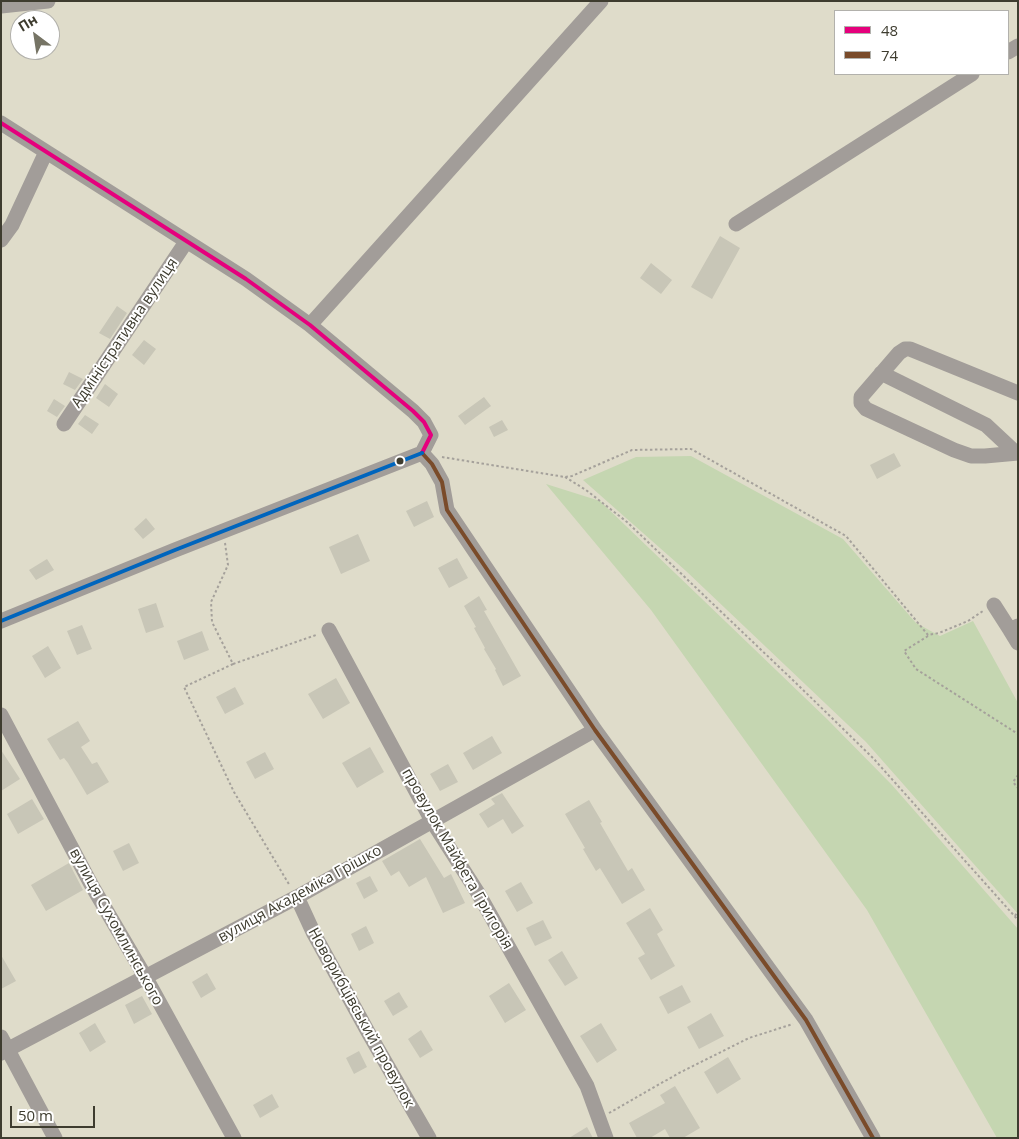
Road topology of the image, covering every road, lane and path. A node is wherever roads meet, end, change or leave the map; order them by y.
1 (48, 1) edge
2 (601, 1) edge
3 (1, 6) edge
4 (970, 75) edge
5 (1, 123) edge
6 (46, 152) junction
7 (736, 224) dead end
8 (1, 240) edge
9 (186, 242) junction
10 (310, 325) junction
11 (881, 374) junction
12 (1018, 392) edge
13 (64, 424) dead end
14 (422, 453) junction
15 (1017, 453) edge
16 (565, 477) junction
17 (223, 531) junction
18 (994, 605) joint
19 (1, 621) edge
20 (329, 630) joint
21 (1015, 633) edge
22 (928, 635) junction
23 (233, 664) junction
24 (1, 715) edge
25 (595, 730) junction
26 (1018, 734) edge
27 (1018, 775) edge
28 (1018, 788) edge
29 (432, 821) junction
30 (297, 897) junction
31 (1018, 911) edge
32 (1014, 916) junction
33 (1018, 920) edge
34 (146, 978) junction
35 (806, 1020) junction
36 (4, 1046) edge
37 (598, 1119) junction
38 (55, 1138) edge
39 (234, 1138) edge
40 (429, 1138) edge
41 (606, 1138) edge
42 (873, 1138) edge

1 - 3 street
2 - 10 street
4 - 7 street
5 - 6 street, Адміністративна вулиця
6 - 8 street
6 - 9 street, Адміністративна вулиця
9 - 10 street, Адміністративна вулиця
9 - 13 street, Адміністративна вулиця
10 - 14 street, Адміністративна вулиця
11 - 12 street
11 - 15 street
11 - 15 street
14 - 16 path
14 - 17 street
14 - 25 street
16 - 22 path
16 - 32 path
17 - 19 street
17 - 23 path
18 - 21 street
18 - 22 path
20 - 23 path
20 - 29 street, провулок Майфета Григорія
22 - 26 path
23 - 30 path
24 - 34 street, вулиця Сухомлинського
25 - 29 street, вулиця Академіка Грішко
25 - 35 street
27 - 28 path
29 - 30 street, вулиця Академіка Грішко
29 - 37 street, провулок Майфета Григорія
30 - 34 street, вулиця Академіка Грішко
30 - 40 street, Новорибцівський провулок
31 - 32 path
32 - 33 path
34 - 36 street, вулиця Академіка Грішко
34 - 39 street, вулиця Сухомлинського
35 - 37 path
35 - 42 street
36 - 38 street
37 - 41 street, провулок Майфета Григорія

